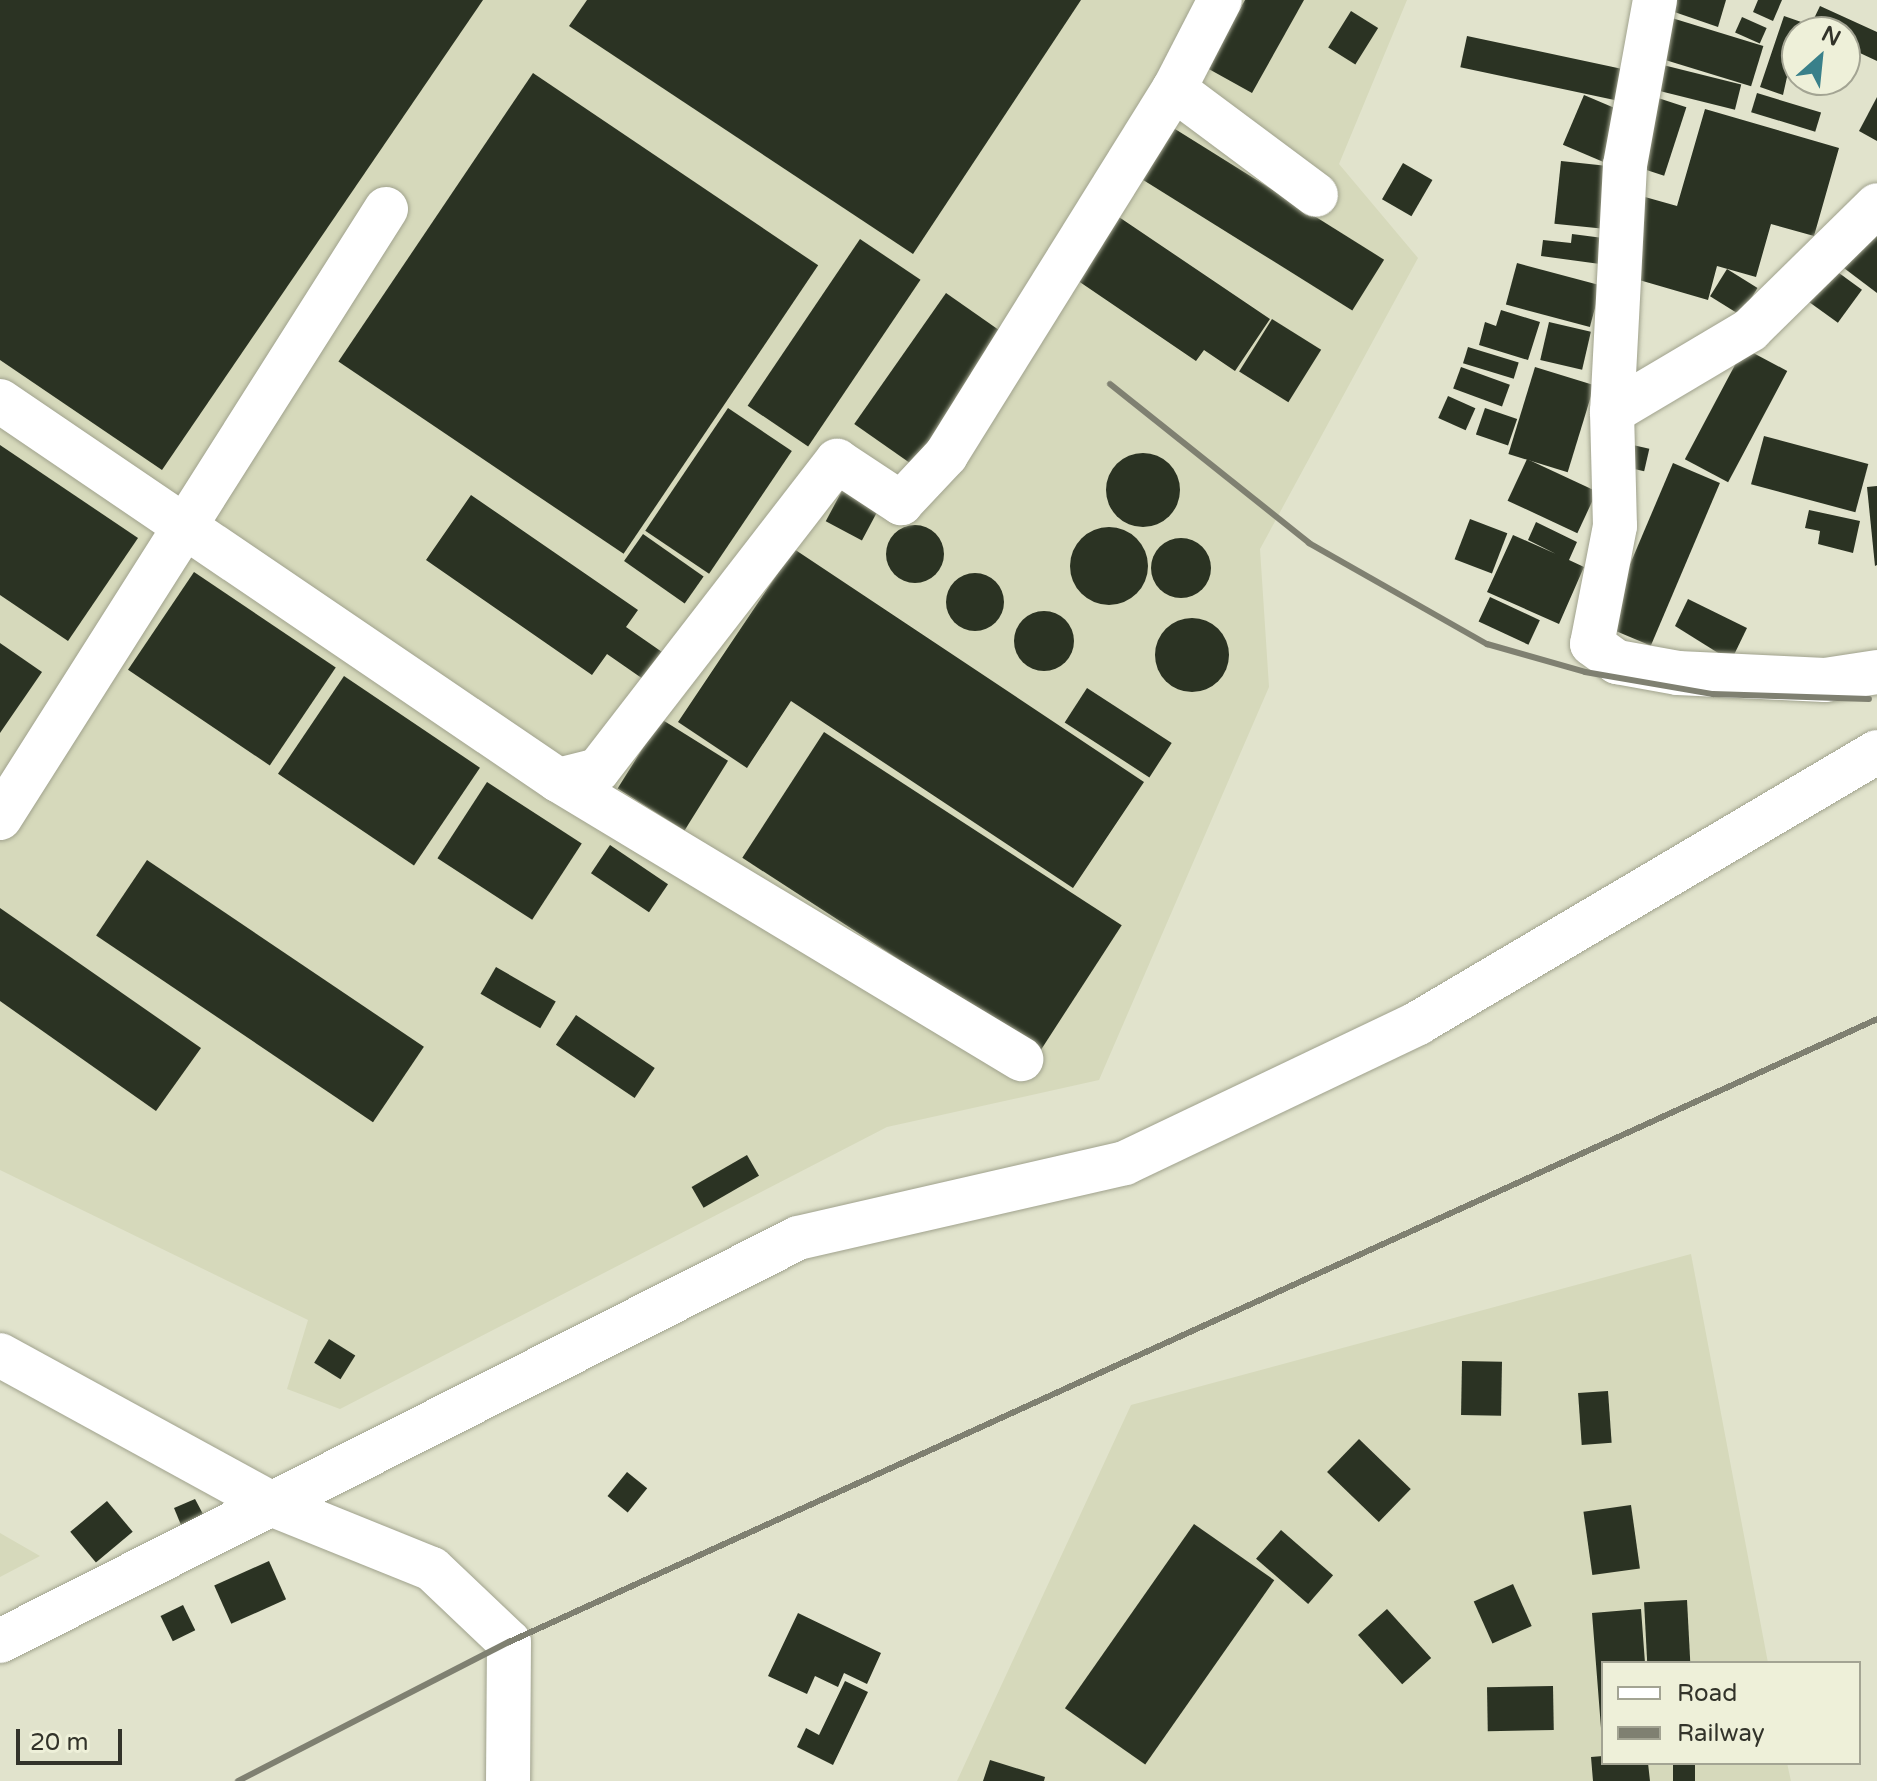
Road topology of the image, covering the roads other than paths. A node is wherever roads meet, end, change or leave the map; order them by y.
1 (1220, 0) edge
2 (1655, 0) edge
3 (1174, 89) junction
4 (1316, 195) dead end
5 (1877, 205) edge
6 (386, 209) dead end
7 (0, 401) edge
8 (1612, 412) junction
9 (186, 527) junction
10 (1877, 672) edge
11 (1877, 752) edge
12 (558, 780) junction
13 (0, 818) edge
14 (1021, 1059) dead end
15 (0, 1355) edge
16 (276, 1506) junction
17 (0, 1641) edge
18 (508, 1781) edge

1 - 3 street
2 - 8 street
3 - 4 street
3 - 12 street
5 - 8 street
6 - 9 street
7 - 9 street
8 - 10 street
9 - 12 street
9 - 13 street
11 - 16 street
12 - 14 street
15 - 16 street
16 - 17 street
16 - 18 street

